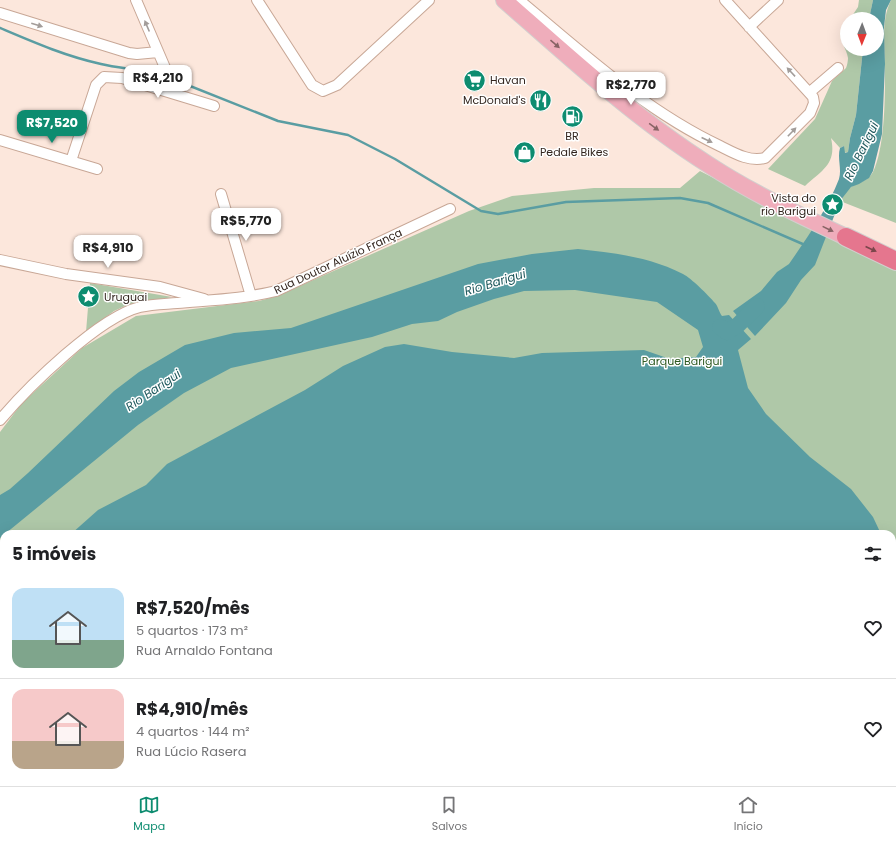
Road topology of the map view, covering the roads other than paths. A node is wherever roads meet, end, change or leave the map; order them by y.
1 (136, 0) edge
2 (257, 0) edge
3 (429, 0) edge
4 (504, 0) edge
5 (519, 0) edge
6 (725, 0) edge
7 (778, 0) edge
8 (0, 13) edge
9 (749, 27) junction
10 (158, 52) junction
11 (838, 68) dead end
12 (167, 87) junction
13 (810, 92) junction
14 (214, 106) dead end
15 (0, 140) edge
16 (71, 161) junction
17 (97, 169) dead end
18 (220, 194) dead end
19 (450, 209) dead end
20 (846, 237) joint
21 (0, 260) edge
22 (896, 261) edge
23 (251, 296) junction
24 (209, 300) junction
25 (0, 420) edge

10 -> 1 street
2 - 3 street
4 -> 20 main road
5 -> 13 street
6 - 9 street
7 - 9 street
8 -> 10 street
13 -> 9 street
10 - 12 street
11 - 13 street
12 - 14 street
12 - 16 street
15 - 16 street
16 - 17 street
18 - 23 street
19 - 23 street, Rua Doutor Aluízio França
20 -> 22 highway
21 - 24 street
23 - 24 street, Rua Doutor Aluízio França
24 - 25 street, Rua Doutor Aluízio França

